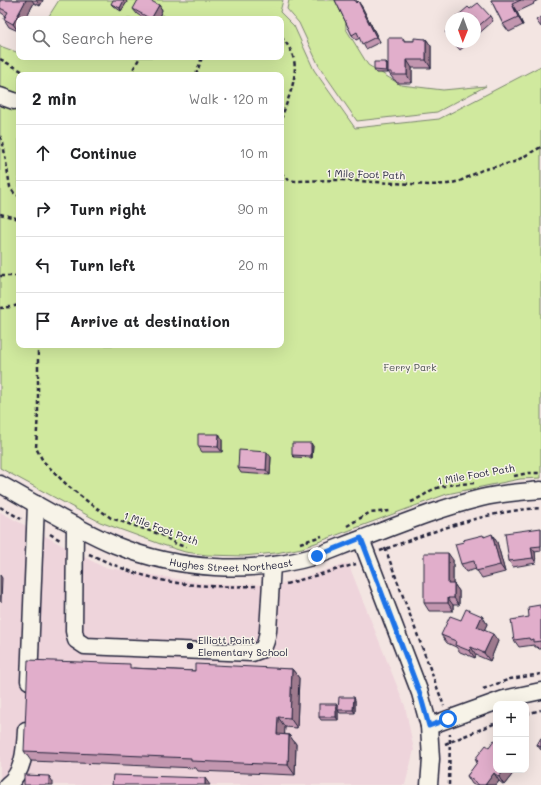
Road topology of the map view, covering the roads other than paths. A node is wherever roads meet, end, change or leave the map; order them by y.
1 (0, 484) edge
2 (541, 490) edge
3 (36, 504) junction
4 (75, 526) junction
5 (361, 538) junction
6 (272, 565) junction
7 (541, 691) edge
8 (29, 694) edge
9 (27, 718) edge
10 (429, 726) junction
11 (7, 785) edge
12 (429, 785) edge

1 - 3 street, Hughes Street Northeast
2 - 5 street, Hughes Street Northeast
3 - 4 street, Hughes Street Northeast
3 - 8 street
4 - 6 street, Hughes Street Northeast
4 - 6 street
5 - 6 street, Hughes Street Northeast
5 - 10 street
7 - 10 street
9 - 11 street
10 - 12 street

